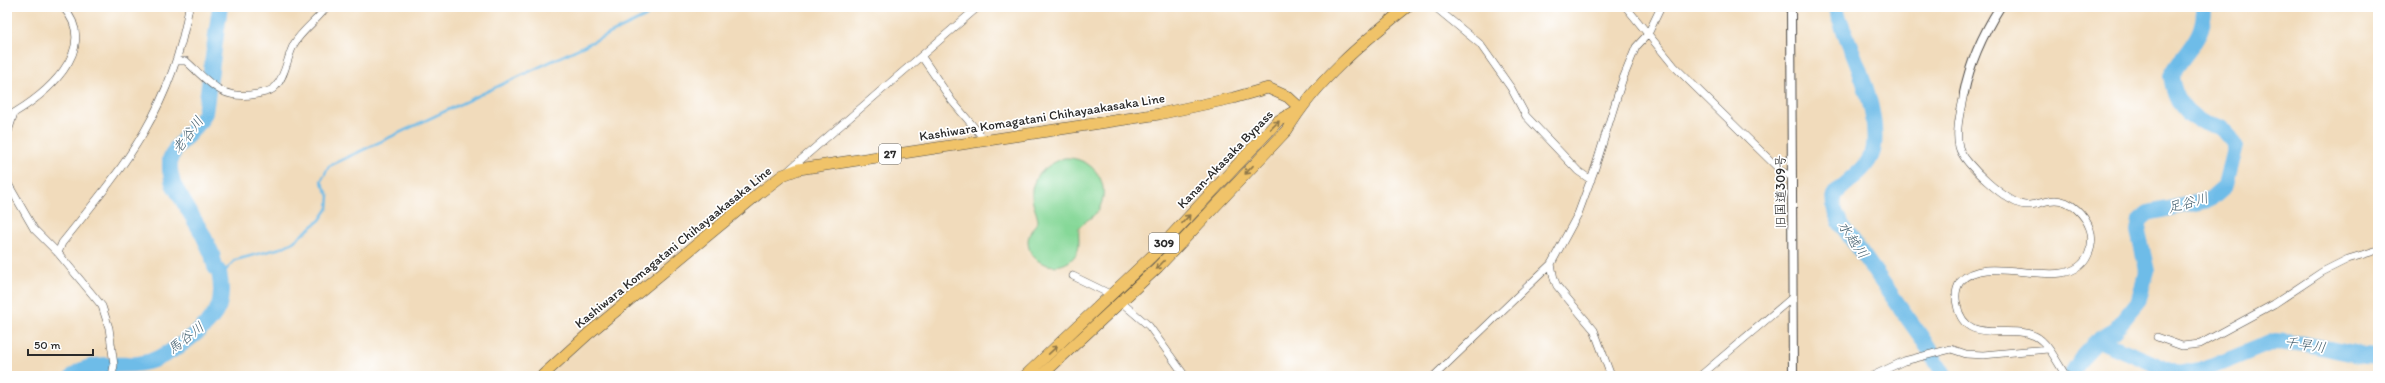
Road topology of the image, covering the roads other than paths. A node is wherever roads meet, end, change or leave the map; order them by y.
1 (63, 7) edge
2 (189, 7) edge
3 (326, 7) edge
4 (978, 7) edge
5 (1408, 7) edge
6 (1435, 7) edge
7 (1626, 7) edge
8 (1661, 7) edge
9 (1791, 7) edge
10 (2000, 7) edge
11 (1648, 34) junction
12 (922, 57) junction
13 (176, 61) junction
14 (1964, 93) joint
15 (1300, 108) junction
16 (14, 113) junction
17 (7, 117) edge
18 (7, 135) edge
19 (984, 139) junction
20 (783, 175) junction
21 (1792, 177) junction
22 (1591, 180) junction
23 (7, 182) edge
24 (2378, 250) edge
25 (58, 253) junction
26 (1551, 264) junction
27 (1073, 276) dead end
28 (1793, 297) junction
29 (1116, 299) junction
30 (2157, 337) dead end
31 (2048, 349) junction
32 (2065, 375) edge
33 (112, 376) edge
34 (542, 376) edge
35 (1025, 376) edge
36 (1041, 376) edge
37 (1185, 376) edge
38 (1434, 376) edge
39 (1611, 376) edge
40 (1700, 376) edge
41 (1793, 376) edge
42 (1872, 376) edge

1 - 16 street
2 - 13 street
3 - 13 street
4 - 12 street
5 - 15 main road, 309
6 - 22 street
7 - 11 street
8 - 11 street
9 - 21 street, 旧国道309号
10 - 14 street
11 - 21 street
11 - 22 street
12 - 19 street
12 - 20 street
13 - 25 street
14 - 31 street
15 - 19 main road, Kashiwara Komagatani Chihayaakasaka Line / 27
15 - 29 main road, Kanan-Akasaka Bypass / 309
16 - 17 street
16 - 18 street
19 - 20 main road, Kashiwara Komagatani Chihayaakasaka Line / 27
20 - 34 main road, Kashiwara Komagatani Chihayaakasaka Line / 27
21 - 28 street, 旧国道309号
22 - 26 street
23 - 25 street
24 - 30 street
25 - 33 street
26 - 38 street
26 - 39 street
27 - 29 street
28 - 40 street
28 - 41 street, 旧国道309号
35 -> 29 main road, Kanan-Akasaka Bypass / 309
29 - 36 main road, Kanan-Akasaka Bypass / 309
29 - 37 street
31 - 32 street
31 - 42 street

